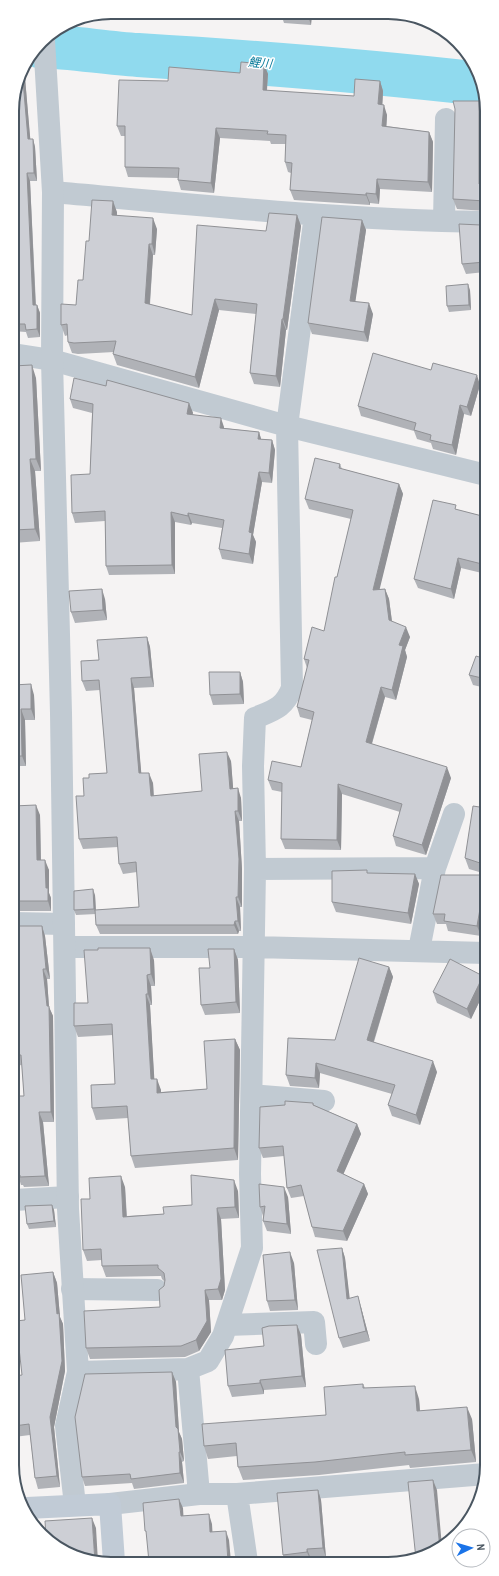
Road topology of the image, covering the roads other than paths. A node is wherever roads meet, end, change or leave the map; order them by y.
1 (45, 47) edge
2 (446, 119) dead end
3 (53, 192) junction
4 (315, 215) junction
5 (444, 221) junction
6 (480, 222) edge
7 (19, 355) edge
8 (52, 360) junction
9 (287, 426) junction
10 (480, 474) edge
11 (454, 814) dead end
12 (435, 868) junction
13 (255, 869) junction
14 (19, 923) edge
15 (64, 924) junction
16 (65, 946) junction
17 (254, 947) junction
18 (418, 950) junction
19 (480, 953) edge
20 (252, 1095) junction
21 (324, 1101) dead end
22 (68, 1197) junction
23 (19, 1200) edge
24 (72, 1289) junction
25 (157, 1290) dead end
26 (227, 1325) junction
27 (316, 1344) dead end
28 (188, 1370) junction
29 (78, 1372) junction
30 (479, 1475) edge
31 (199, 1494) junction
32 (237, 1494) junction
33 (110, 1504) junction
34 (75, 1505) junction
35 (30, 1508) edge
36 (114, 1557) edge
37 (246, 1557) edge

1 - 3 street
2 - 5 street
3 - 4 street
3 - 8 street
4 - 5 street
4 - 9 street
5 - 6 street
7 - 8 street
8 - 9 street
8 - 15 street
9 - 10 street
9 - 13 street
11 - 12 street
12 - 13 street
12 - 18 street
13 - 17 street
14 - 15 street
15 - 16 street
16 - 17 street
16 - 22 street
17 - 18 street
17 - 20 street
18 - 19 street
20 - 21 street
20 - 26 street
22 - 23 street
22 - 24 street
24 - 25 street
24 - 29 street
26 - 27 street
26 - 28 street
28 - 29 street
28 - 31 street
29 - 34 street
30 - 32 street
31 - 32 street
31 - 33 street
32 - 37 street
33 - 34 main road
33 - 36 main road
34 - 35 main road

